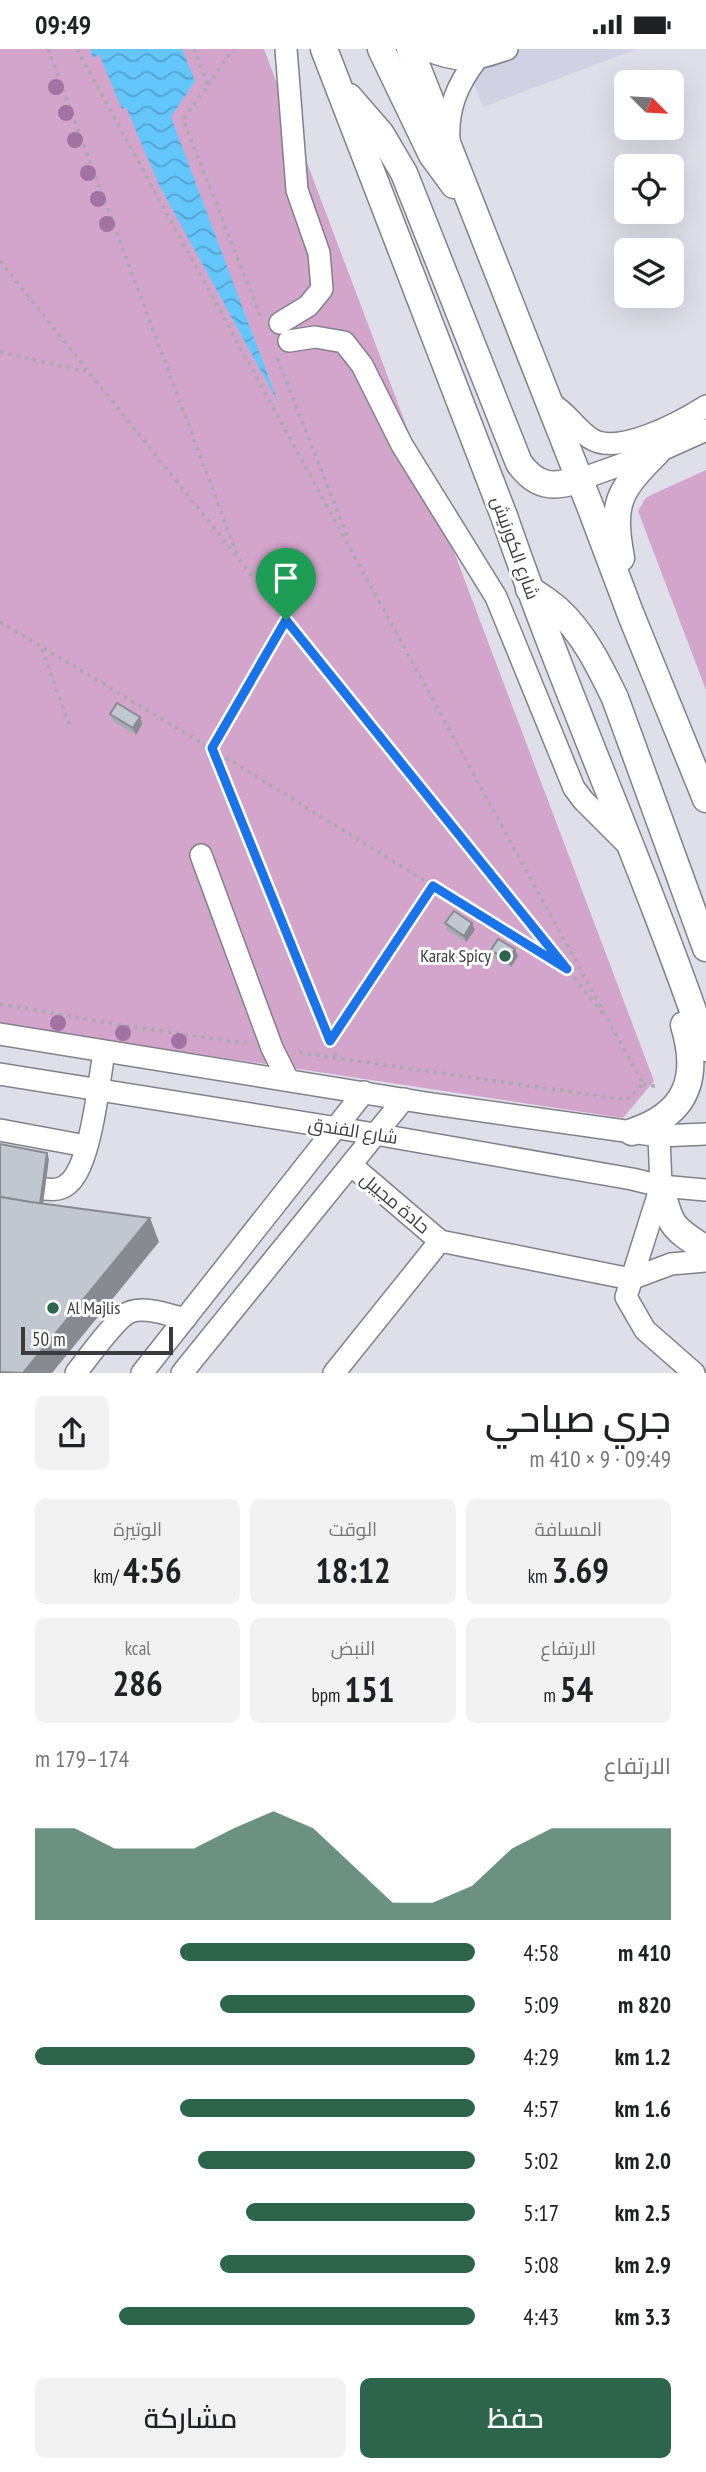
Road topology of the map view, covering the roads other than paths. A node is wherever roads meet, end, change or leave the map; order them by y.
1 (286, 49) edge
2 (324, 49) edge
3 (381, 49) edge
4 (410, 49) edge
5 (425, 49) edge
6 (507, 49) edge
7 (477, 60) junction
8 (338, 85) junction
9 (450, 149) junction
10 (470, 202) junction
11 (550, 402) junction
12 (706, 407) edge
13 (706, 430) edge
14 (657, 452) junction
15 (578, 480) junction
16 (529, 589) junction
17 (631, 615) junction
18 (706, 799) edge
19 (630, 848) junction
20 (201, 855) dead end
21 (706, 948) edge
22 (679, 968) junction
23 (0, 1034) edge
24 (706, 1048) edge
25 (104, 1052) junction
26 (0, 1074) edge
27 (288, 1080) junction
28 (98, 1089) junction
29 (364, 1092) junction
30 (404, 1099) junction
31 (336, 1129) junction
32 (0, 1131) edge
33 (632, 1132) junction
34 (375, 1134) junction
35 (706, 1134) edge
36 (659, 1136) junction
37 (86, 1146) junction
38 (351, 1165) junction
39 (661, 1186) junction
40 (45, 1189) edge
41 (706, 1190) edge
42 (440, 1241) junction
43 (706, 1249) edge
44 (706, 1261) edge
45 (631, 1279) junction
46 (184, 1319) junction
47 (76, 1373) edge
48 (142, 1373) edge
49 (182, 1373) edge
50 (334, 1373) edge
51 (694, 1373) edge

1 - 19 street
2 - 8 main road, شارع الكورنيش
3 - 10 main road
4 - 9 main road
5 - 7 street
6 - 7 street
7 - 9 street
8 - 15 main road
8 - 16 main road, شارع الكورنيش
9 - 10 main road
10 - 11 main road
11 - 12 street
11 - 15 main road
13 - 14 street
14 - 15 street
14 - 17 main road
15 - 17 main road
16 - 19 main road, شارع الكورنيش
16 - 21 main road
17 - 18 main road
19 - 22 main road, شارع الكورنيش
20 - 27 street
22 - 24 main road, شارع الكورنيش
22 - 33 main road
23 - 25 street
25 - 27 street
25 - 28 street
26 - 28 street, شارع الفندق
27 - 29 street
28 - 31 street, شارع الفندق
28 - 37 street
29 - 30 street
29 - 31 street
30 - 33 street
30 - 34 street, حادة مجيبل
31 - 34 street, شارع الفندق
31 - 46 street
32 - 37 street
33 - 36 street
34 - 38 street, حادة مجيبل
34 - 39 street, شارع الفندق
35 - 36 street
36 - 39 street
37 - 40 street
38 - 42 street, حادة مجيبل
38 - 49 street
39 - 41 street, شارع الفندق
39 - 43 main road
39 - 45 street
42 - 45 street
42 - 50 street
44 - 45 street
45 - 51 street
46 - 47 street
46 - 48 street

